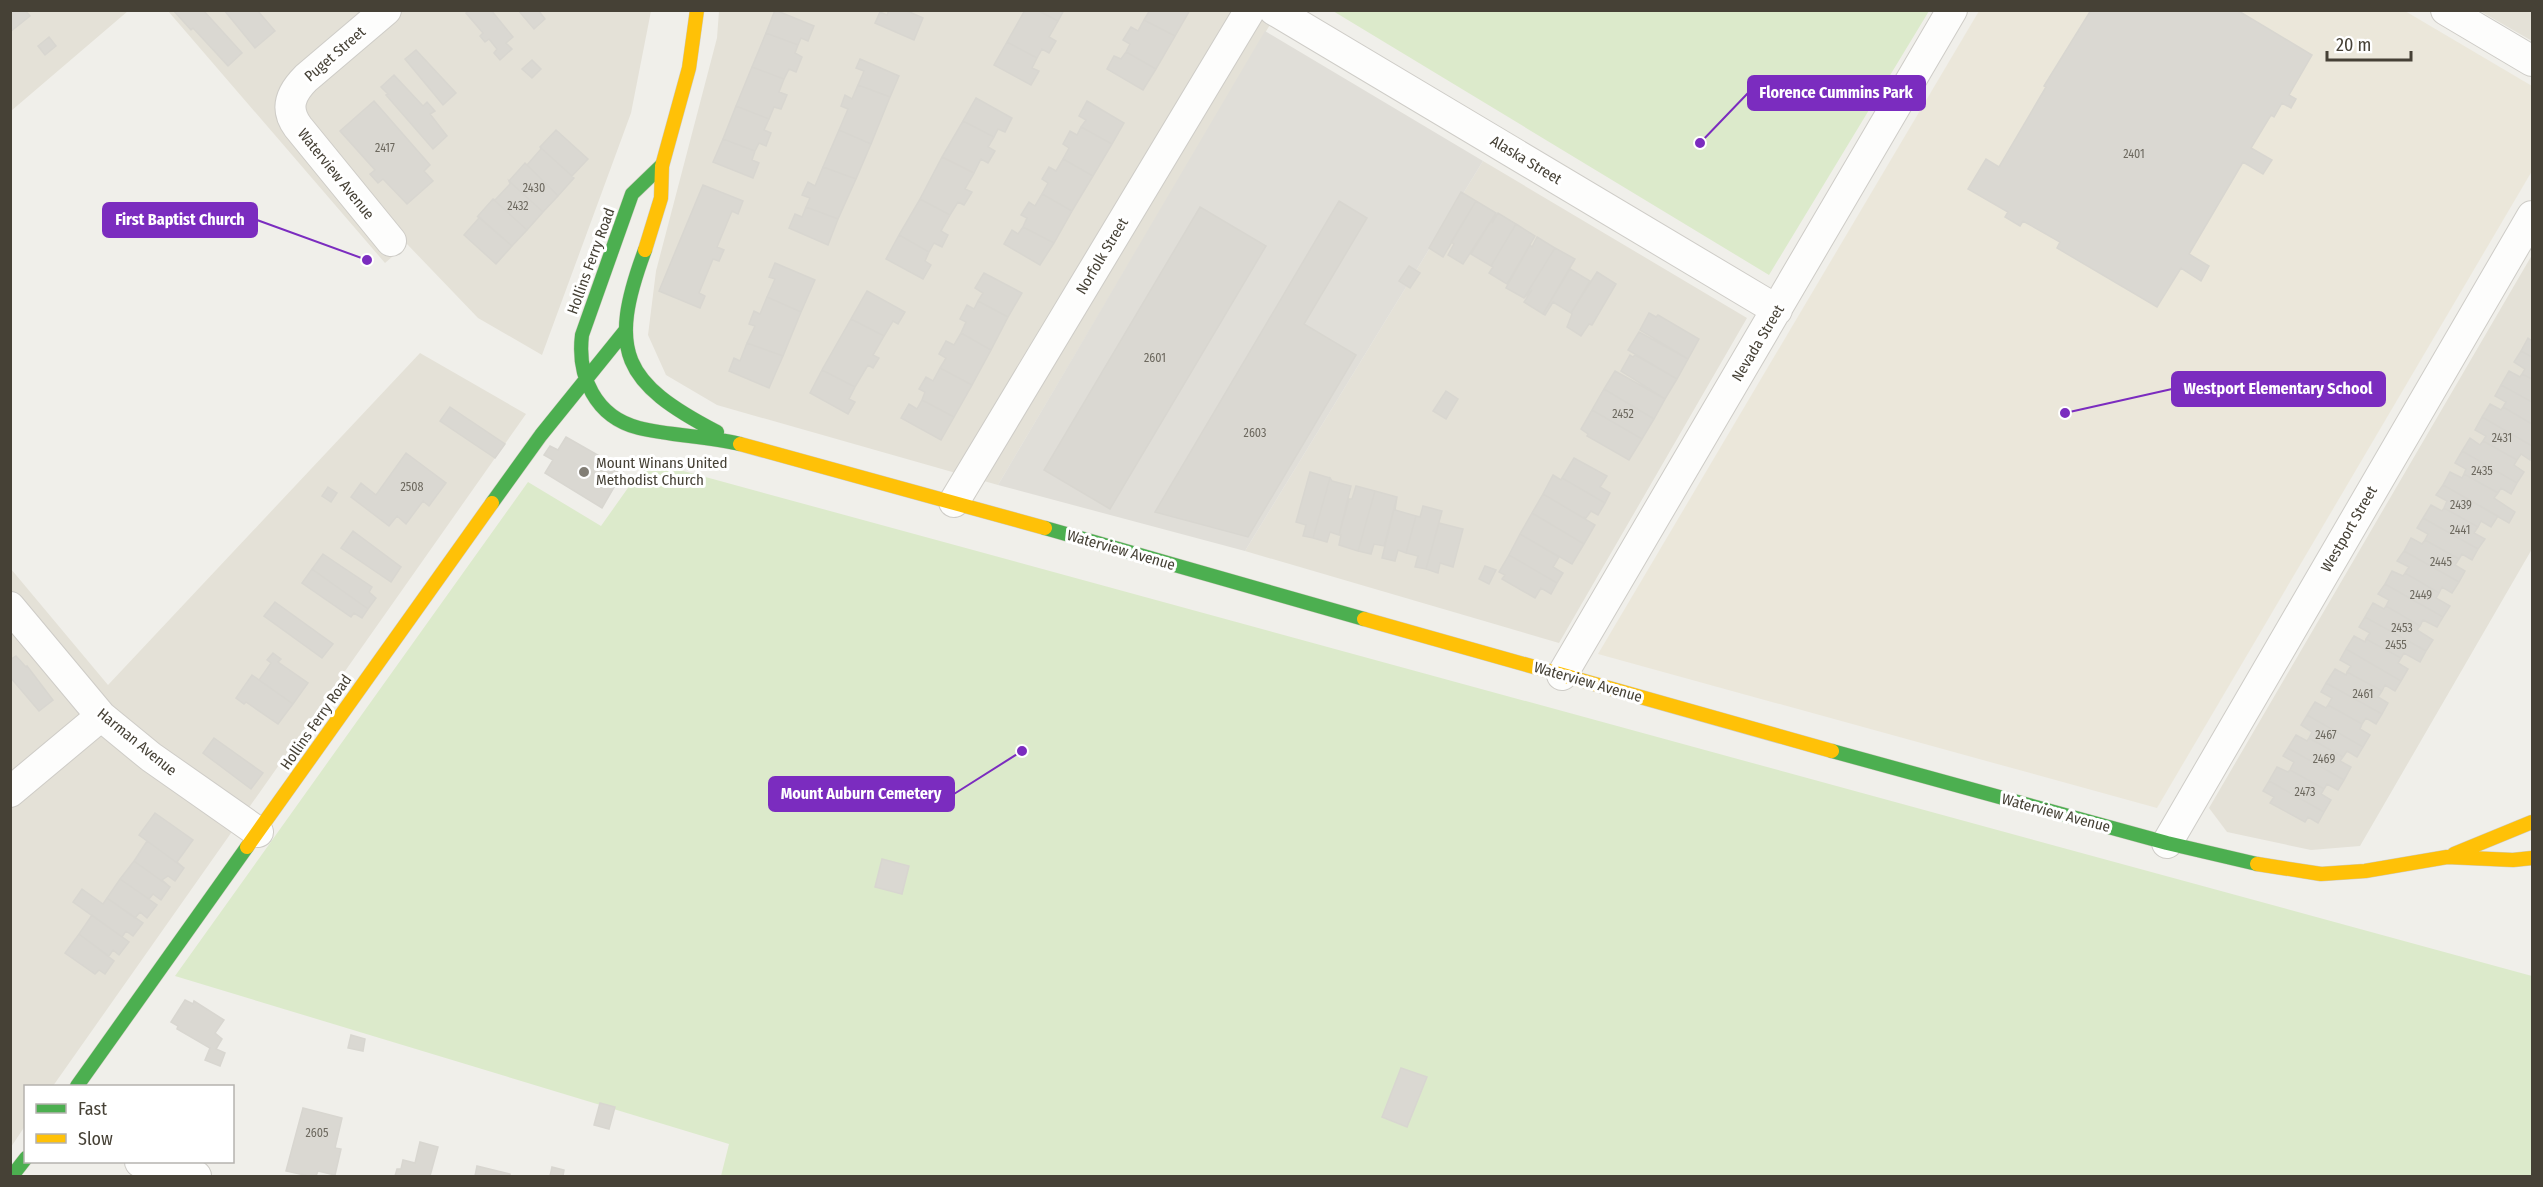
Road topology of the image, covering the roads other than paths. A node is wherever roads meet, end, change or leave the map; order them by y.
1 (386, 10) edge
2 (697, 10) edge
3 (1250, 10) edge
4 (1274, 10) edge
5 (1952, 10) edge
6 (2446, 10) edge
7 (2532, 61) edge
8 (289, 103) joint
9 (662, 165) junction
10 (2532, 216) edge
11 (391, 242) dead end
12 (1777, 310) junction
13 (625, 331) junction
14 (585, 380) junction
15 (736, 443) junction
16 (954, 502) junction
17 (10, 607) edge
18 (1562, 675) junction
19 (101, 716) junction
20 (10, 792) edge
21 (2532, 822) edge
22 (258, 832) junction
23 (2167, 843) junction
24 (2447, 857) junction
25 (2532, 858) edge
26 (78, 1085) edge
27 (24, 1161) edge
28 (147, 1163) edge
29 (12, 1176) edge
30 (196, 1176) edge

1 - 8 street, Puget Street
2 - 9 street
3 - 16 street, Norfolk Street
4 - 12 street, Alaska Street
5 - 12 street, Nevada Street
6 - 7 street
8 - 11 street, Waterview Avenue
9 - 13 street
9 - 14 street, Hollins Ferry Road
10 - 23 street, Westport Street
12 - 18 street, Nevada Street
13 - 14 street, Hollins Ferry Road
13 - 15 street, Waterview Avenue
14 - 15 street, Waterview Avenue
14 - 22 street, Hollins Ferry Road
15 - 16 street, Waterview Avenue
16 - 18 street, Waterview Avenue
17 - 19 street, Harman Avenue
18 - 23 street, Waterview Avenue
19 - 20 street
19 - 22 street, Harman Avenue
21 - 24 street, Waterview Avenue
22 - 26 street, Hollins Ferry Road
23 - 24 street, Waterview Avenue
24 - 25 street, Waterview Avenue
27 - 29 street
28 - 30 street

